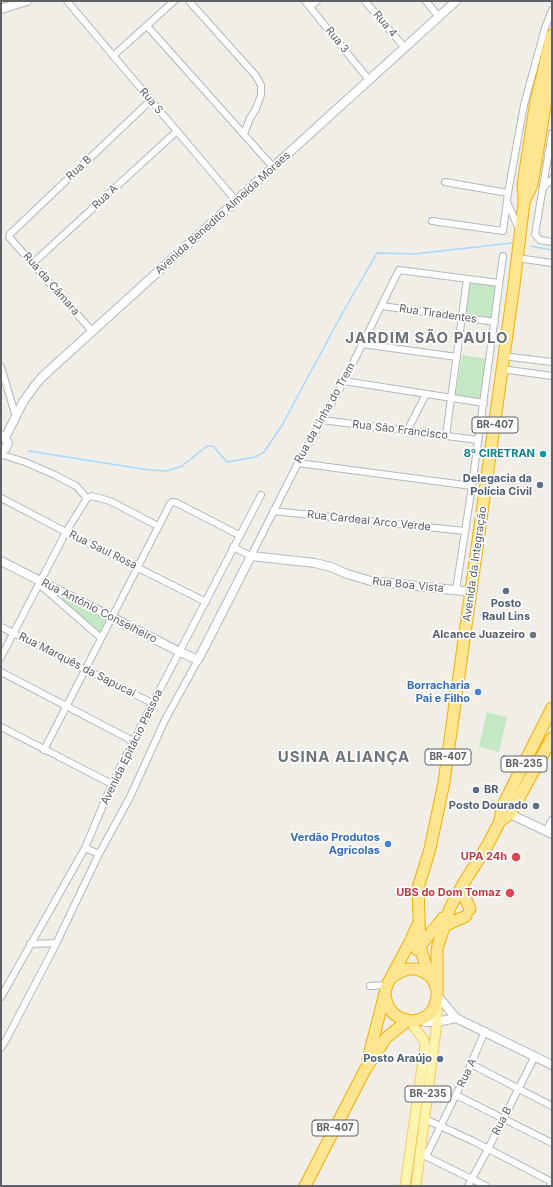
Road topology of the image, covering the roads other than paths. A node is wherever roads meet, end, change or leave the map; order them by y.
1 (27, 1) edge
2 (67, 1) edge
3 (174, 1) edge
4 (189, 1) edge
5 (305, 1) edge
6 (316, 1) edge
7 (365, 1) edge
8 (426, 1) edge
9 (456, 1) edge
10 (310, 7) junction
11 (1, 9) edge
12 (552, 10) edge
13 (438, 17) junction
14 (147, 26) junction
15 (552, 35) edge
16 (405, 48) junction
17 (113, 56) junction
18 (552, 64) edge
19 (369, 80) junction
20 (151, 100) junction
21 (177, 131) junction
22 (552, 133) edge
23 (244, 134) junction
24 (273, 167) junction
25 (552, 179) edge
26 (445, 182) dead end
27 (544, 188) junction
28 (508, 193) junction
29 (236, 201) junction
30 (507, 202) junction
31 (524, 202) junction
32 (432, 221) dead end
33 (521, 233) junction
34 (9, 237) joint
35 (552, 242) edge
36 (503, 256) dead end
37 (517, 258) junction
38 (552, 263) edge
39 (32, 264) junction
40 (467, 279) junction
41 (499, 283) junction
42 (382, 306) junction
43 (462, 318) junction
44 (494, 322) junction
45 (92, 331) junction
46 (362, 344) junction
47 (503, 356) junction
48 (457, 357) junction
49 (552, 362) edge
50 (1, 367) edge
51 (501, 369) junction
52 (552, 376) edge
53 (344, 381) junction
54 (426, 394) junction
55 (452, 398) junction
56 (484, 403) junction
57 (16, 417) junction
58 (322, 420) junction
59 (407, 431) junction
60 (446, 436) junction
61 (3, 437) edge
62 (478, 440) junction
63 (2, 453) edge
64 (298, 463) junction
65 (472, 486) junction
66 (261, 495) dead end
67 (1, 498) edge
68 (87, 498) junction
69 (273, 511) junction
70 (158, 526) junction
71 (465, 531) junction
72 (66, 532) junction
73 (239, 535) junction
74 (233, 547) junction
75 (251, 556) junction
76 (1, 561) edge
77 (137, 567) junction
78 (40, 582) junction
79 (456, 590) junction
80 (472, 592) junction
81 (206, 602) junction
82 (112, 617) junction
83 (1, 627) edge
84 (13, 634) junction
85 (102, 638) junction
86 (180, 652) junction
87 (1, 657) edge
88 (198, 660) junction
89 (84, 670) junction
90 (1, 672) edge
91 (152, 703) junction
92 (67, 706) junction
93 (552, 708) edge
94 (1, 727) edge
95 (552, 738) edge
96 (133, 741) junction
97 (552, 748) edge
98 (44, 750) junction
99 (112, 784) junction
100 (510, 814) junction
101 (552, 820) edge
102 (500, 821) junction
103 (549, 833) edge
104 (85, 848) junction
105 (99, 854) junction
106 (462, 884) junction
107 (450, 908) junction
108 (419, 920) junction
109 (444, 926) junction
110 (56, 943) junction
111 (30, 944) junction
112 (420, 947) junction
113 (431, 978) junction
114 (391, 982) junction
115 (370, 986) dead end
116 (2, 994) edge
117 (437, 996) junction
118 (456, 1018) junction
119 (413, 1020) junction
120 (437, 1022) junction
121 (485, 1031) junction
122 (1, 1048) edge
123 (534, 1056) junction
124 (471, 1064) junction
125 (552, 1065) edge
126 (365, 1070) junction
127 (519, 1089) junction
128 (456, 1095) junction
129 (552, 1106) edge
130 (503, 1118) junction
131 (425, 1119) junction
132 (441, 1126) junction
133 (552, 1143) edge
134 (488, 1149) junction
135 (423, 1155) junction
136 (472, 1179) junction
137 (552, 1184) edge
138 (305, 1186) edge
139 (405, 1186) edge
140 (416, 1186) edge
141 (468, 1186) edge
142 (486, 1186) edge

1 - 11 street
2 - 17 street, Rua S
3 - 14 street
4 - 23 street
5 - 10 street, Rua 3
6 - 10 street
7 - 16 street, Rua 4
8 - 13 street
9 - 13 street, Avenida Benedito Almeida Moraes
10 - 19 street, Rua 3
12 - 28 street
13 - 16 street, Avenida Benedito Almeida Moraes
14 - 17 street
14 - 23 street
15 - 31 highway, BR-407
16 - 19 street, Avenida Benedito Almeida Moraes
17 - 20 street, Rua S
18 - 31 highway, Avenida da Integração / BR-407
19 - 24 street, Avenida Benedito Almeida Moraes
20 - 21 street, Rua S
20 - 34 street, Rua B
21 - 29 street, Rua S
21 - 39 street, Rua A
22 - 27 street
23 - 24 street
24 - 29 street, Avenida Benedito Almeida Moraes
25 - 27 street
26 - 28 street
27 - 35 street
28 - 30 street
29 - 45 street, Avenida Benedito Almeida Moraes
30 - 32 street
30 - 33 street
31 - 33 highway, Avenida da Integração / BR-407
33 - 37 highway, Avenida da Integração / BR-407
34 - 39 street, Rua da Câmara
36 - 41 street
37 - 38 street
37 - 47 highway, Avenida da Integração / BR-407
39 - 45 street, Rua da Câmara
40 - 41 street
40 - 42 street, Rua da Linha do Trem
40 - 43 street
41 - 44 street
42 - 43 street, Rua Tiradentes
42 - 46 street, Rua da Linha do Trem
43 - 44 street, Rua Tiradentes
43 - 48 street
44 - 56 street
45 - 57 street, Avenida Benedito Almeida Moraes
46 - 48 street
46 - 53 street, Rua da Linha do Trem
47 - 49 street
47 - 51 highway, Avenida da Integração / BR-407
48 - 55 street
50 - 57 street
51 - 52 street
51 - 80 highway, Avenida da Integração / BR-407
53 - 54 street
53 - 58 street, Rua da Linha do Trem
54 - 55 street
54 - 59 street
55 - 56 street
55 - 60 street
56 - 62 street
57 - 61 street, Avenida Benedito Almeida Moraes
58 - 59 street, Rua São Francisco
58 - 64 street, Rua da Linha do Trem
59 - 60 street, Rua São Francisco
60 - 62 street, Rua São Francisco
61 - 63 street, Avenida Benedito Almeida Moraes
62 - 65 street
63 - 68 street
64 - 65 street
64 - 69 street, Rua da Linha do Trem
65 - 71 street
66 - 73 street, Avenida Epitácio Pessoa
67 - 72 street, Rua Saul Rosa
68 - 70 street
68 - 72 street
69 - 71 street, Rua Cardeal Arco Verde
69 - 75 street, Rua da Linha do Trem
70 - 73 street
70 - 77 street
71 - 79 street
72 - 77 street, Rua Saul Rosa
72 - 78 street
73 - 74 street, Avenida Epitácio Pessoa
74 - 75 street
74 - 81 street, Avenida Epitácio Pessoa
75 - 79 street, Rua Boa Vista
75 - 88 street
76 - 78 street, Rua Antônio Conselheiro
77 - 81 street, Rua Saul Rosa
77 - 82 street
78 - 82 street, Rua Antônio Conselheiro
78 - 84 street
78 - 85 street, Rua Antônio Conselheiro
79 - 80 street, Rua Boa Vista
80 - 108 highway, Avenida da Integração / BR-407
81 - 86 street, Avenida Epitácio Pessoa
82 - 85 street
82 - 86 street, Rua Antônio Conselheiro
83 - 84 street, Rua Marquês da Sapucaí
84 - 87 street
84 - 89 street, Rua Marquês da Sapucaí
85 - 89 street
86 - 88 street, Rua Antônio Conselheiro
86 - 91 street, Avenida Epitácio Pessoa
88 - 105 street
89 - 91 street, Rua Marquês da Sapucaí
89 - 92 street
90 - 92 street
91 - 96 street, Avenida Epitácio Pessoa
92 - 96 street
92 - 98 street
93 - 102 highway, BR-235
94 - 98 street
95 - 100 highway, BR-235
96 - 99 street, Avenida Epitácio Pessoa
97 - 100 street
98 - 99 street
99 - 104 street, Avenida Epitácio Pessoa
100 - 102 highway
100 - 103 street
101 - 103 street
102 - 106 highway, BR-235
104 - 105 street
104 - 111 street, Avenida Epitácio Pessoa
105 - 110 street
106 - 107 highway, BR-235
106 - 109 highway
107 - 109 highway
107 - 112 highway
108 - 112 highway, Avenida da Integração
108 - 114 highway
109 - 117 highway
110 - 111 street
110 - 122 street
111 - 116 street, Avenida Epitácio Pessoa
112 - 113 highway, Avenida da Integração
112 - 114 highway
113 - 114 highway
113 - 117 highway
114 - 115 street
114 - 119 highway
114 - 126 highway
117 - 118 street
117 - 119 highway
117 - 120 main road, BR-235
118 - 120 street
118 - 121 street
119 - 120 street
119 - 126 highway
119 - 139 main road, BR-235
120 - 131 main road, BR-235
121 - 123 street
121 - 124 street, Rua A
123 - 125 street
123 - 127 street, Rua B
124 - 127 street
124 - 128 street, Rua A
126 - 138 highway, BR-407
127 - 129 street
127 - 130 street, Rua B
128 - 130 street
128 - 132 street, Rua A
130 - 133 street
130 - 134 street, Rua B
131 - 132 street
131 - 135 main road, BR-235
132 - 134 street
132 - 135 street, Rua A
134 - 136 street, Rua B
134 - 137 street
135 - 136 street
135 - 140 main road, BR-235
136 - 141 street, Rua B
136 - 142 street

